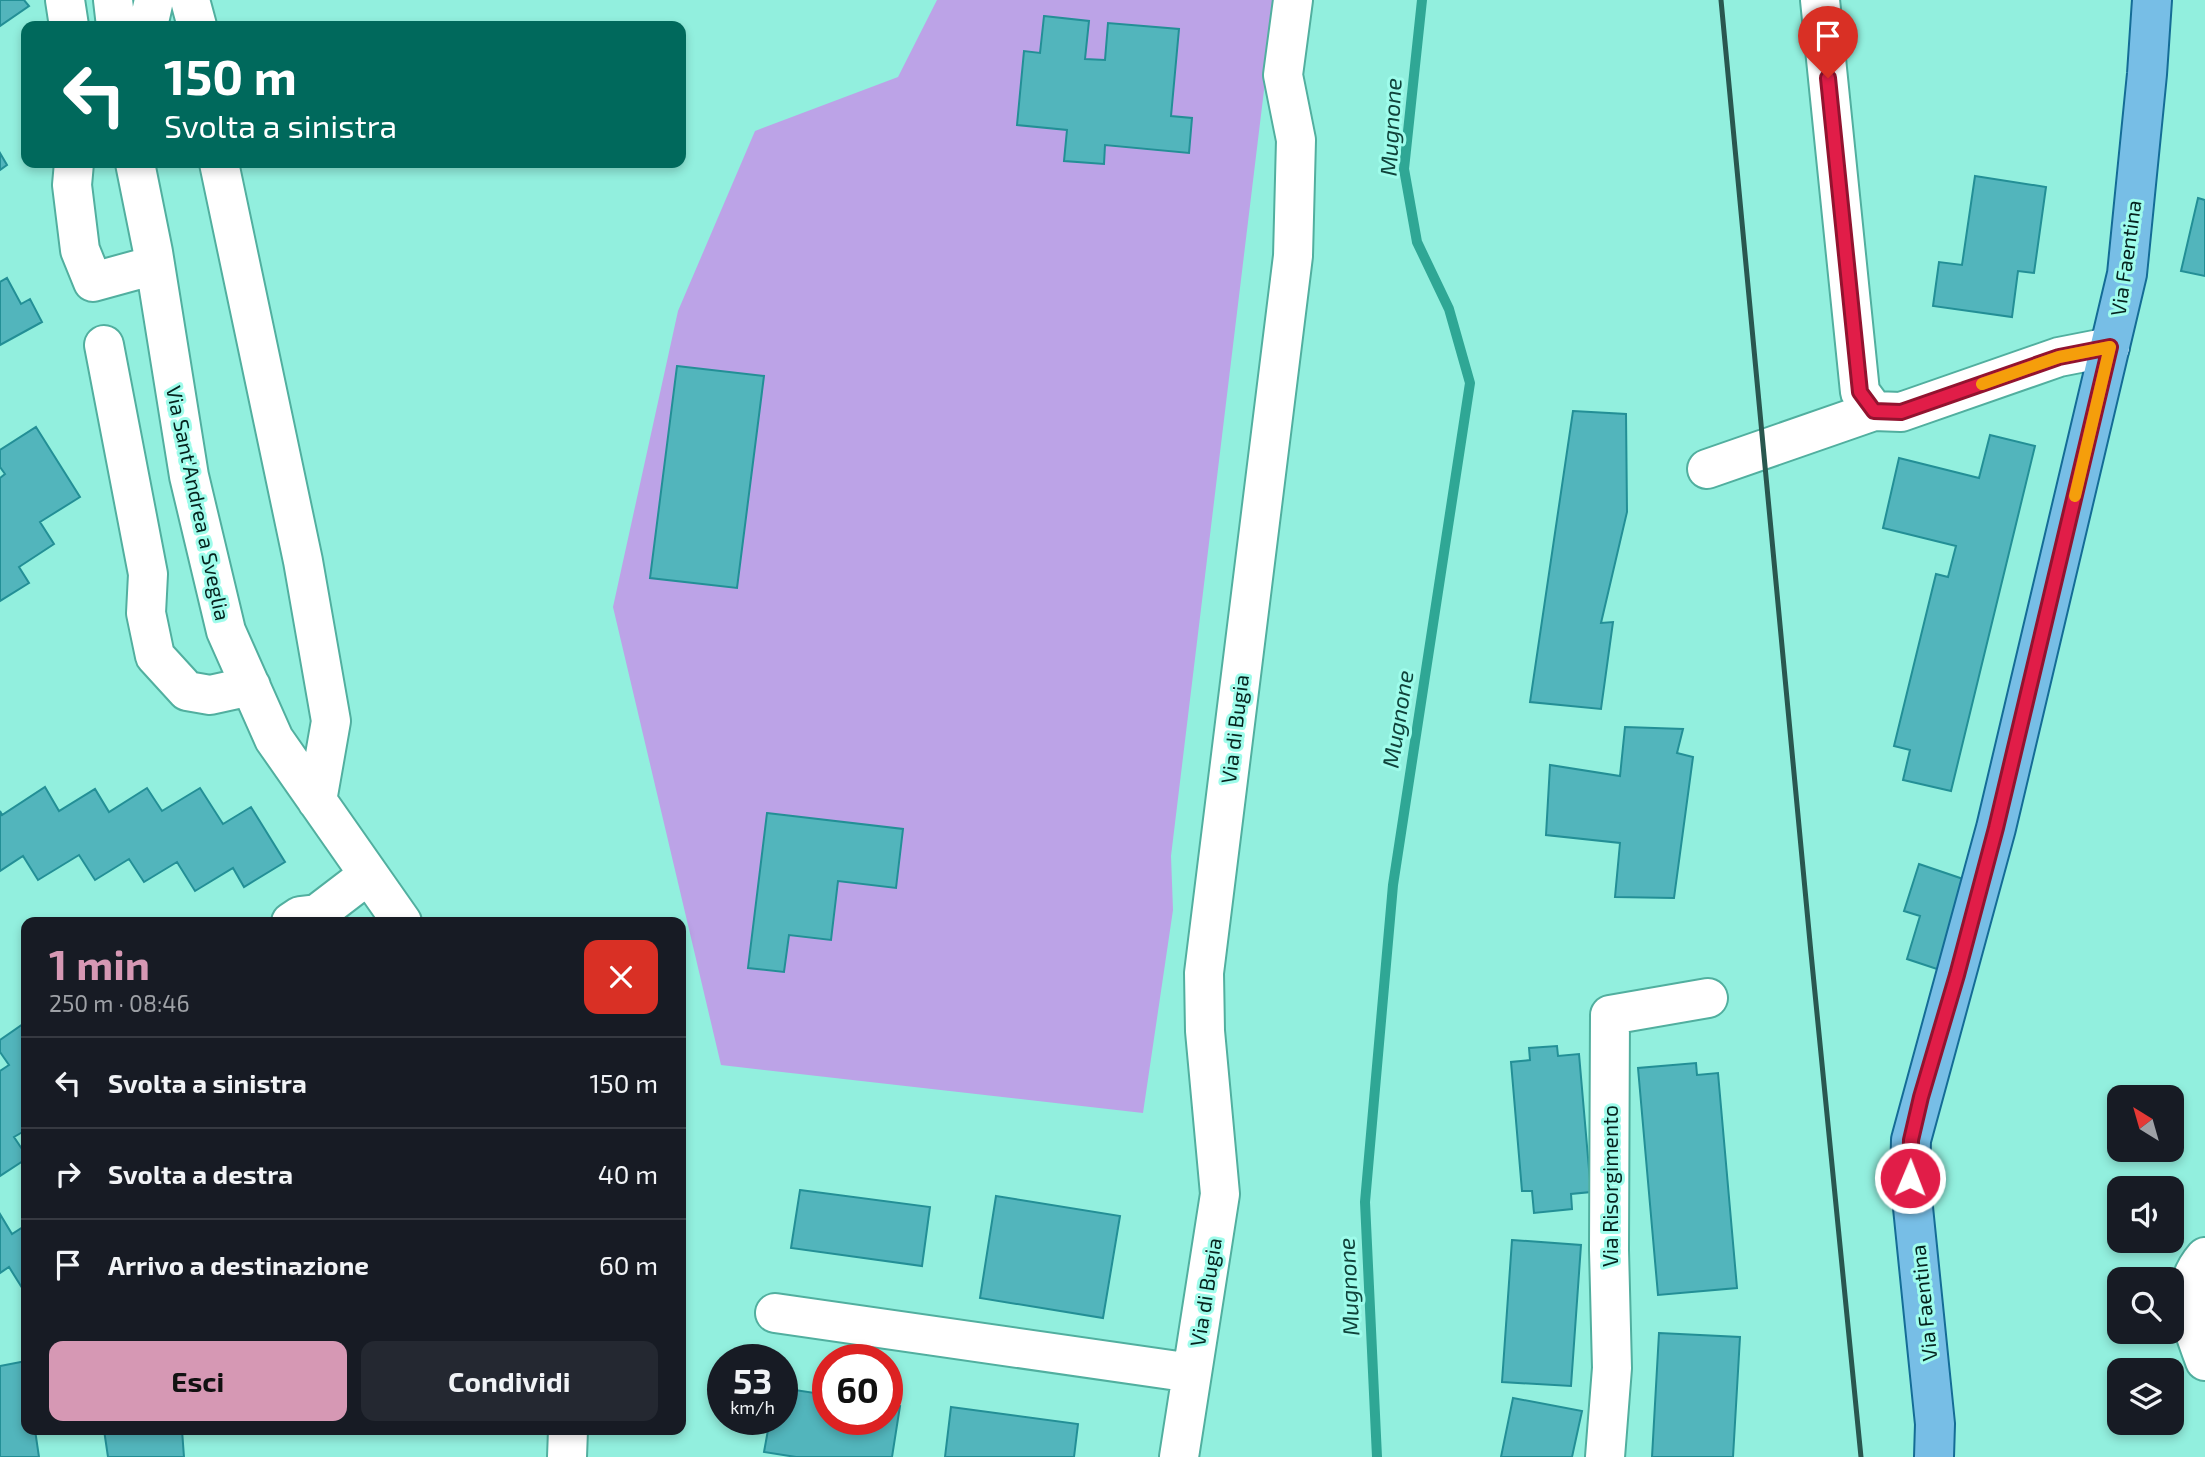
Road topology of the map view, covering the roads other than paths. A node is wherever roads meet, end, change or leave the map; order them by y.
1 (65, 0) edge
2 (113, 0) edge
3 (154, 0) edge
4 (190, 0) edge
5 (1293, 0) edge
6 (1820, 0) edge
7 (2152, 0) edge
8 (68, 21) edge
9 (115, 21) edge
10 (149, 21) edge
11 (196, 21) edge
12 (74, 168) edge
13 (136, 168) edge
14 (220, 168) edge
15 (155, 265) junction
16 (104, 345) dead end
17 (2110, 347) junction
18 (1874, 411) junction
19 (1707, 468) dead end
20 (251, 686) junction
21 (317, 801) junction
22 (368, 875) junction
23 (315, 917) edge
24 (398, 917) edge
25 (1708, 998) dead end
26 (2205, 1257) edge
27 (775, 1313) dead end
28 (2205, 1361) edge
29 (1192, 1373) junction
30 (568, 1435) edge
31 (568, 1457) edge
32 (1179, 1457) edge
33 (1605, 1457) edge
34 (1934, 1457) edge

1 - 8 street
2 - 9 street
3 - 10 street
4 - 11 street
5 - 29 street, Via di Bugia
6 - 18 street
7 - 17 main road, Via Faentina
12 - 15 street
13 - 15 street, Via Sant'Andrea a Sveglia
14 - 21 street
15 - 20 street, Via Sant'Andrea a Sveglia
16 - 20 street
17 - 18 street
17 - 34 main road, Via Faentina
18 - 19 street
20 - 21 street, Via Sant'Andrea a Sveglia
21 - 22 street, Via Sant'Andrea a Sveglia
22 - 23 street
22 - 24 street, Via Sant'Andrea a Sveglia
25 - 33 street, Via Risorgimento
26 - 28 street
27 - 29 street
29 - 32 street, Via di Bugia
30 - 31 street

